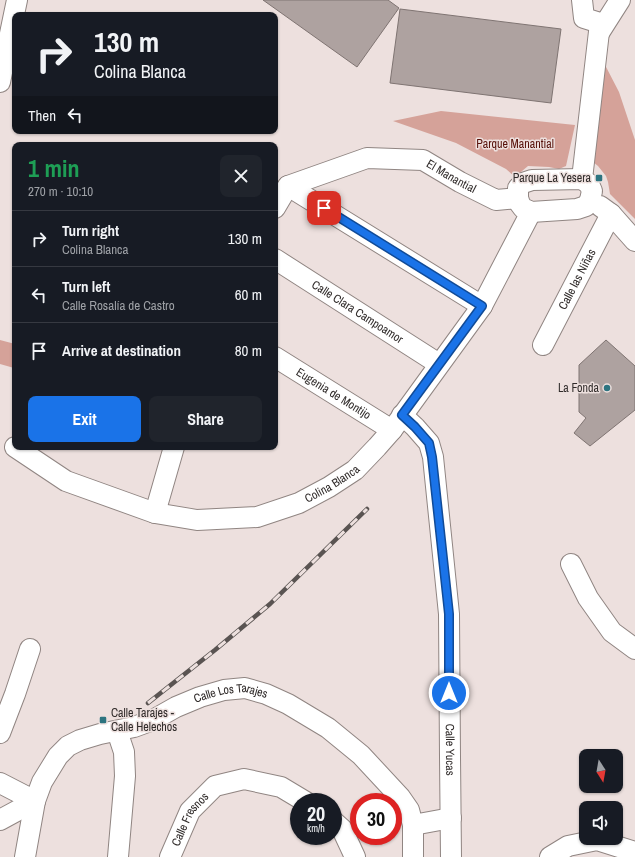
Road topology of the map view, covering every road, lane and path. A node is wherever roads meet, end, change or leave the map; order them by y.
1 (17, 0) edge
2 (582, 0) edge
3 (620, 0) edge
4 (15, 12) edge
5 (12, 24) edge
6 (599, 34) junction
7 (0, 82) edge
8 (582, 179) junction
9 (288, 186) junction
10 (590, 200) junction
11 (278, 203) edge
12 (524, 205) junction
13 (611, 214) junction
14 (635, 241) edge
15 (278, 261) edge
16 (482, 306) junction
17 (543, 345) dead end
18 (278, 359) edge
19 (439, 364) junction
20 (397, 423) junction
21 (0, 438) edge
22 (12, 445) edge
23 (20, 450) edge
24 (173, 450) edge
25 (155, 514) junction
26 (571, 564) dead end
27 (30, 648) dead end
28 (635, 649) edge
29 (117, 731) junction
30 (0, 733) edge
31 (0, 783) edge
32 (291, 793) edge
33 (35, 801) junction
34 (451, 818) junction
35 (0, 820) edge
36 (413, 825) junction
37 (342, 829) edge
38 (635, 852) edge
39 (25, 857) edge
40 (118, 857) edge
41 (170, 857) edge
42 (355, 857) edge
43 (413, 857) edge
44 (451, 857) edge
45 (550, 857) edge

1 - 4 street
2 - 6 street
3 - 6 street
5 - 7 street
6 - 8 street
8 - 10 street
8 - 12 street, Colina Blanca
9 - 11 street
9 - 12 street, El Manantial
9 - 16 street
10 - 12 street, El Manantial
10 - 13 street
12 - 16 street, Colina Blanca
13 - 14 street
13 - 17 street, Calle las Niñas
15 - 19 street, Calle Clara Campoamor
16 - 19 street, Colina Blanca
18 - 20 street, Eugenia de Montijo
19 - 20 street, Colina Blanca
20 - 25 street, Colina Blanca
20 - 34 street, Calle Yucas
21 - 22 street, Colina Blanca
23 - 25 street, Colina Blanca
24 - 25 street
26 - 28 street
27 - 30 street
29 - 33 street, Calle Los Tarajes
29 - 36 street, Calle Los Tarajes
29 - 40 street
31 - 33 street
32 - 41 street, Calle Fresnos
33 - 35 street
33 - 39 street, Calle Los Tarajes
34 - 36 street
34 - 44 street, Calle Yucas
36 - 43 street, Calle Los Tarajes
37 - 42 street
38 - 45 street

